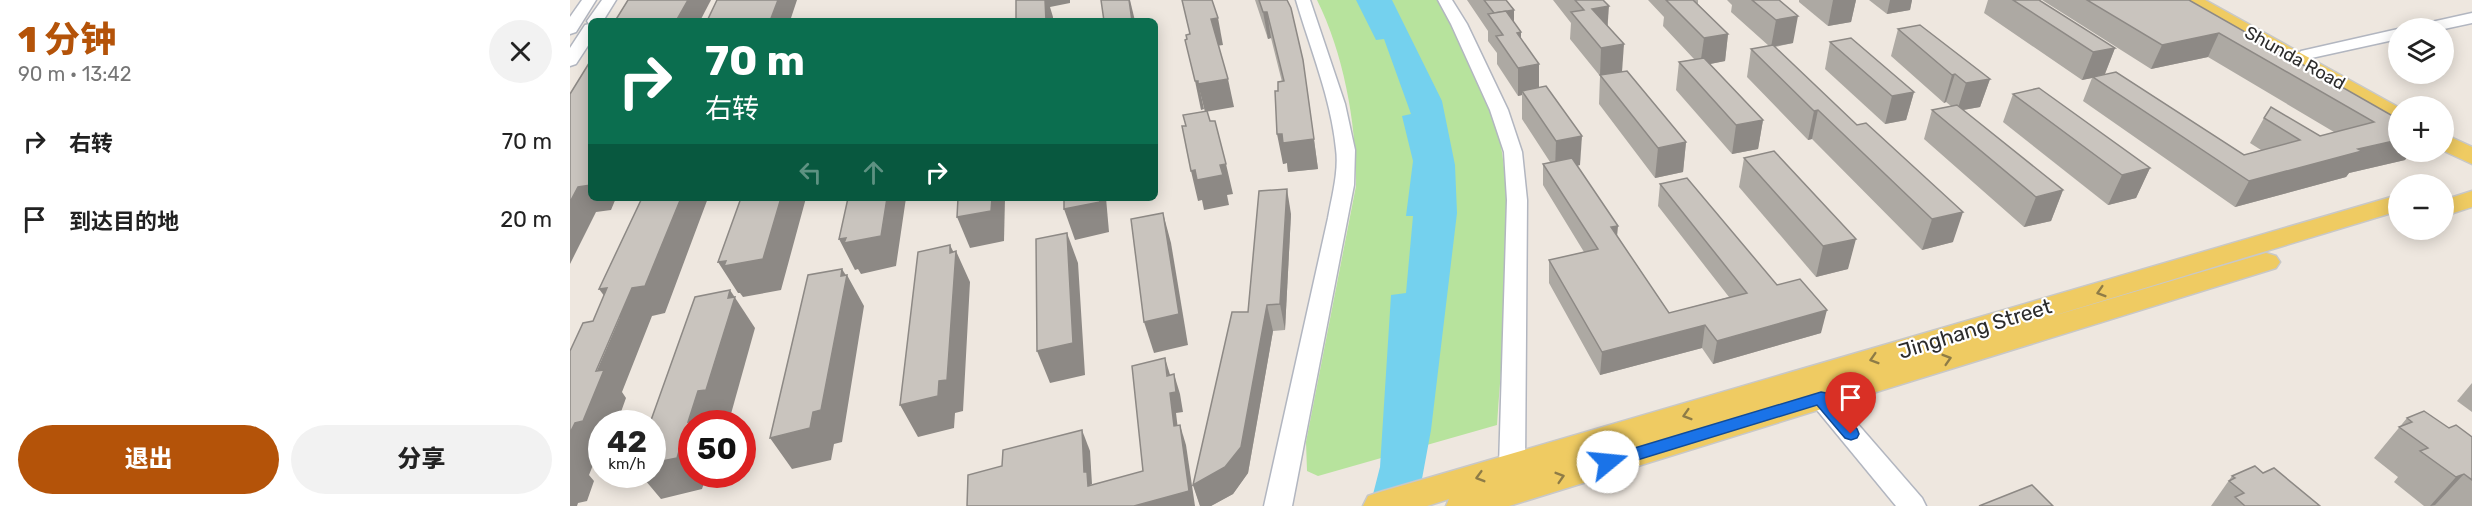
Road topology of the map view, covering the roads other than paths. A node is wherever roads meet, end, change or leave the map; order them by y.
1 (589, 0) edge
2 (609, 0) edge
3 (1304, 0) edge
4 (1445, 0) edge
5 (2191, 0) edge
6 (2209, 0) edge
7 (597, 18) edge
8 (2472, 18) edge
9 (2454, 22) edge
10 (570, 29) edge
11 (588, 33) edge
12 (2388, 36) edge
13 (2307, 54) junction
14 (570, 61) edge
15 (2388, 98) edge
16 (2388, 110) edge
17 (2454, 134) edge
18 (2472, 144) edge
19 (2454, 147) edge
20 (2472, 157) edge
21 (2472, 181) edge
22 (2454, 186) edge
23 (2472, 199) edge
24 (2454, 205) edge
25 (2388, 206) edge
26 (2388, 225) edge
27 (1821, 398) junction
28 (1512, 467) junction
29 (1278, 506) edge
30 (1380, 506) edge
31 (1463, 506) edge
32 (1911, 506) edge

1 - 10 street
2 - 7 street
3 - 29 street
4 - 28 street
5 - 16 main road, Shunda Road
6 - 13 main road, Shunda Road
8 - 9 street
11 - 14 street
12 - 13 street
13 - 15 main road, Shunda Road
17 - 18 main road
19 - 20 main road
21 - 22 main road
23 - 24 main road
25 -> 28 main road, Jinghang Street
27 -> 26 main road, Jinghang Street
31 -> 27 main road, Jinghang Street
27 - 32 street
28 -> 30 main road, Jinghang Street

